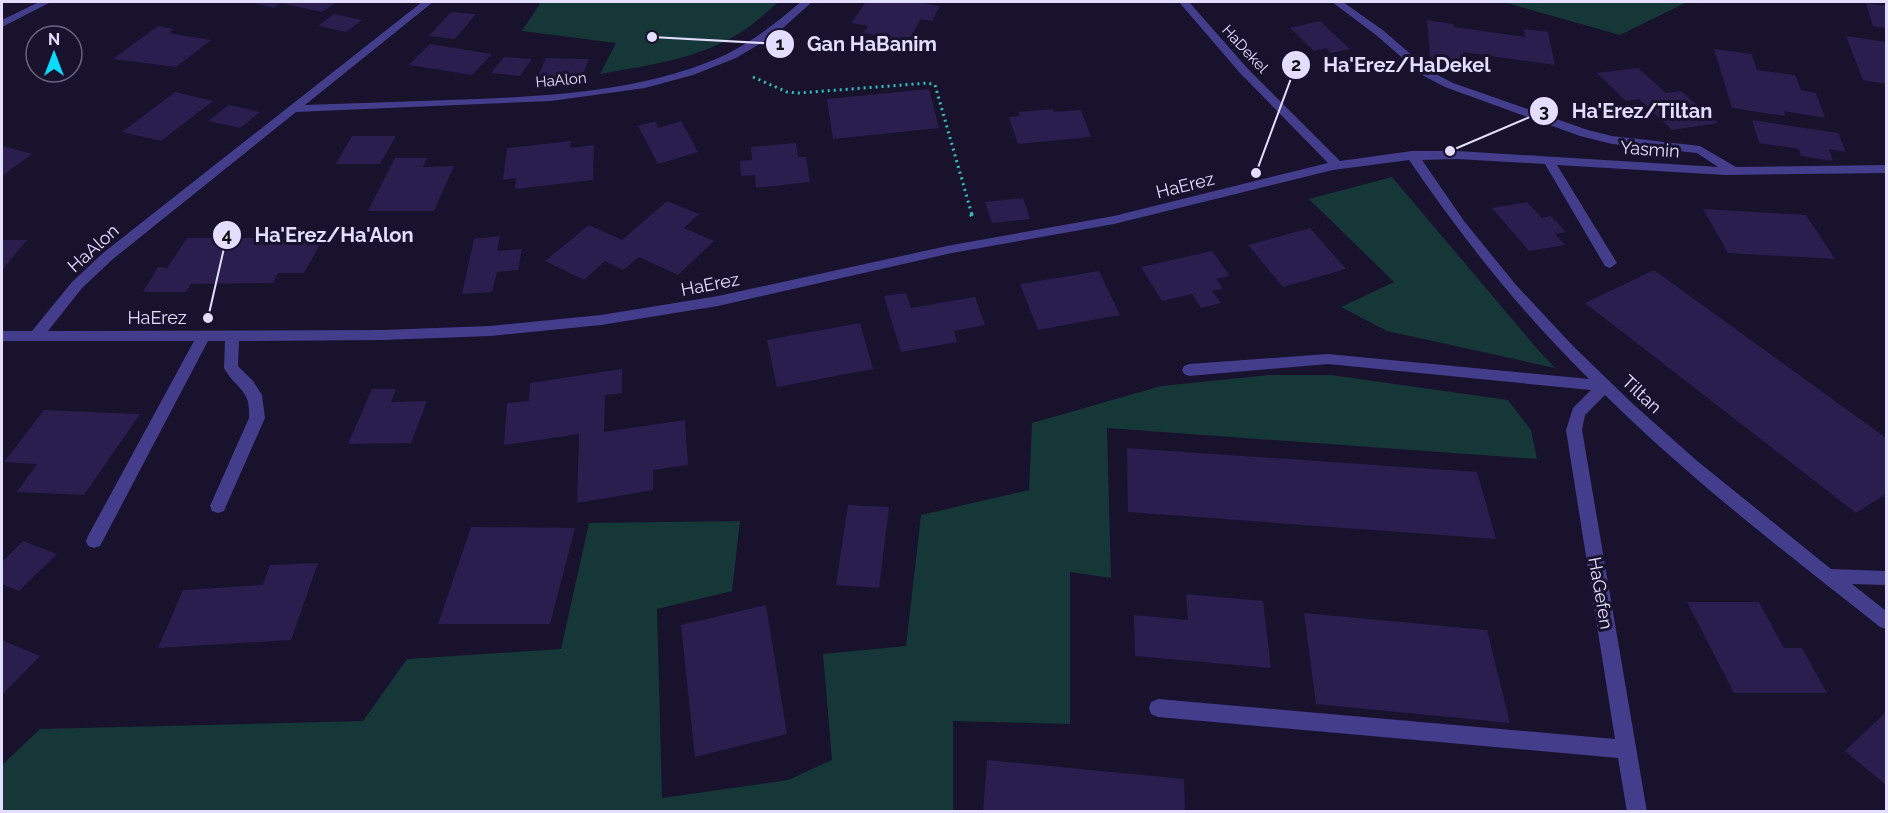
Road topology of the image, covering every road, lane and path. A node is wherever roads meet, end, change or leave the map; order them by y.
1 (46, 2) edge
2 (428, 2) edge
3 (807, 2) edge
4 (1184, 2) edge
5 (1337, 2) edge
6 (2, 24) edge
7 (720, 60) junction
8 (295, 109) junction
9 (1412, 155) junction
10 (1549, 160) junction
11 (1337, 165) junction
12 (1887, 169) edge
13 (1734, 171) junction
14 (980, 243) junction
15 (1610, 263) dead end
16 (37, 335) junction
17 (204, 335) junction
18 (232, 335) junction
19 (2, 336) edge
20 (1189, 370) dead end
21 (1605, 386) junction
22 (218, 506) dead end
23 (94, 541) dead end
24 (1828, 576) junction
25 (1887, 578) edge
26 (1887, 621) edge
27 (1158, 708) dead end
28 (1627, 749) junction
29 (1637, 812) edge

1 - 6 street
2 - 8 street, HaAlon
3 - 7 street, HaAlon
4 - 11 street, HaDekel
5 - 13 street
7 - 8 street, HaAlon
7 - 14 path
8 - 16 street, HaAlon
9 - 10 street, Yasmin
9 - 11 street, HaErez
9 - 21 street, Tiltan
10 - 13 street, Yasmin
10 - 15 street
11 - 14 street, HaErez
12 - 13 street, Yasmin
14 - 18 street, HaErez
16 - 17 street, HaErez
16 - 19 street, HaErez
17 - 18 street, HaErez
17 - 23 street
18 - 22 street
20 - 21 street
21 - 24 street, Tiltan
21 - 28 street, HaGefen
24 - 25 street
24 - 26 street, Tiltan
27 - 28 street
28 - 29 street, HaGefen

